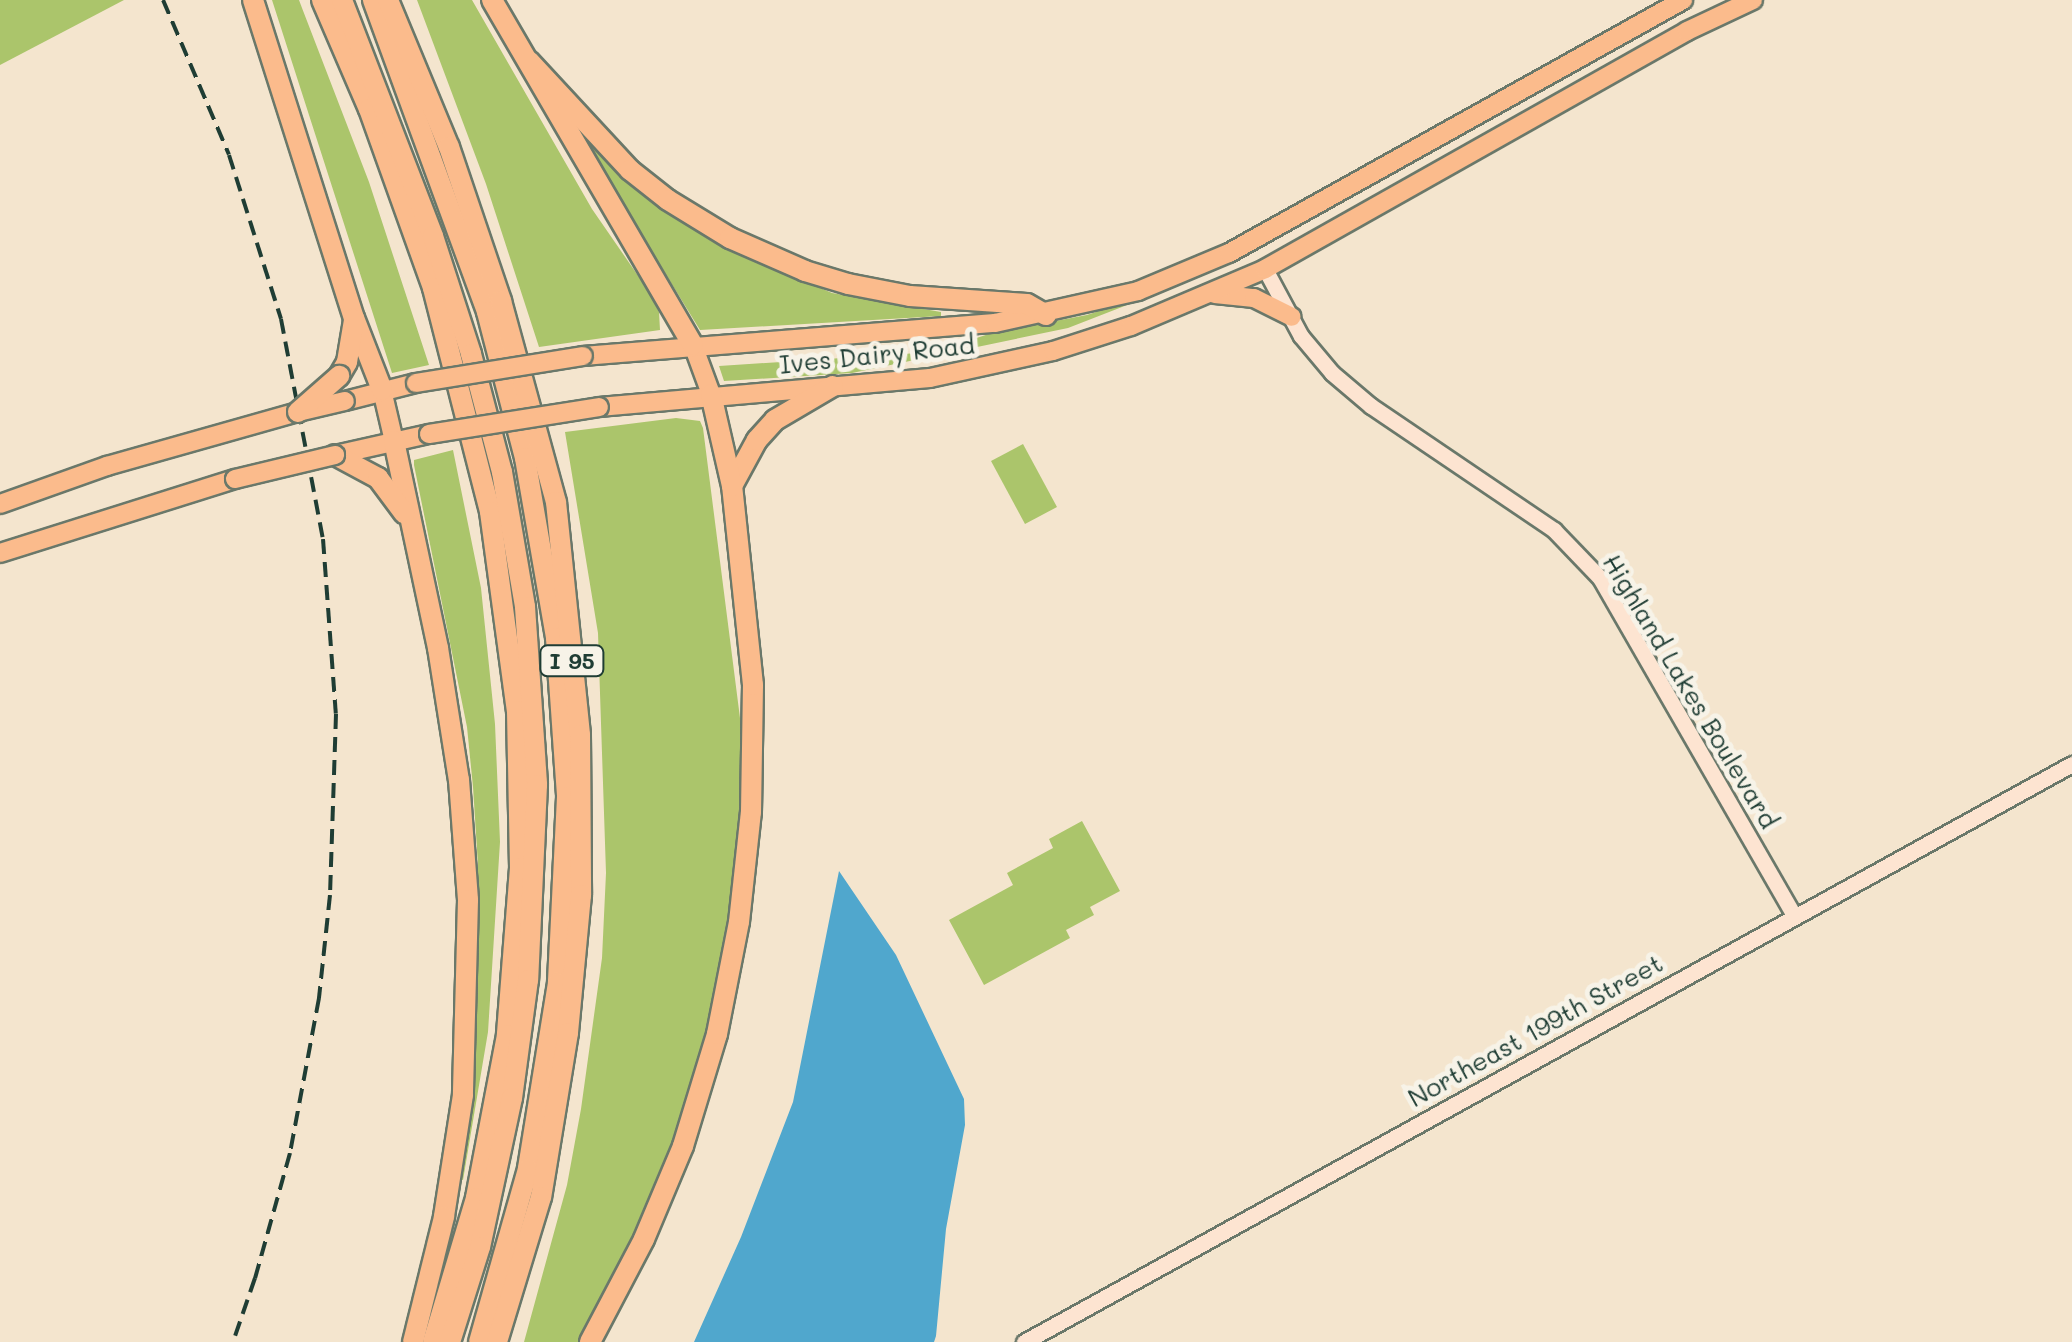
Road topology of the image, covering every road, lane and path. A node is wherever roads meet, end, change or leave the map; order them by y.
1 (253, 0) edge
2 (322, 0) edge
3 (342, 0) edge
4 (374, 0) edge
5 (388, 0) edge
6 (492, 0) edge
7 (1683, 0) edge
8 (1752, 0) edge
9 (529, 61) junction
10 (1249, 241) junction
11 (1265, 269) junction
12 (1214, 294) junction
13 (1046, 315) junction
14 (1292, 317) junction
15 (354, 318) junction
16 (693, 345) junction
17 (833, 386) junction
18 (382, 390) junction
19 (711, 394) junction
20 (298, 412) junction
21 (394, 441) junction
22 (344, 452) junction
23 (732, 486) junction
24 (0, 504) edge
25 (410, 523) junction
26 (0, 553) edge
27 (2072, 764) edge
28 (1794, 916) junction
29 (412, 1342) edge
30 (433, 1342) edge
31 (450, 1342) edge
32 (479, 1342) edge
33 (497, 1342) edge
34 (590, 1342) edge
35 (1024, 1342) edge

1 - 15 highway
2 - 30 highway, I 95
3 - 31 highway
4 - 32 highway
5 - 33 highway, I 95
6 - 9 highway
7 - 10 main road, Ives Dairy Road
8 - 11 main road, Ives Dairy Road
9 - 13 highway
9 - 16 highway
10 - 11 main road
10 - 13 main road, Ives Dairy Road
11 - 12 main road, Ives Dairy Road
11 - 14 street, Highland Lakes Boulevard
12 - 14 main road
12 - 17 main road, Ives Dairy Road
13 - 16 main road, Ives Dairy Road
14 - 28 street, Highland Lakes Boulevard
15 - 18 highway
15 - 20 highway, bridge
16 - 18 main road, Ives Dairy Road, bridge
16 - 19 main road
17 - 19 main road, Ives Dairy Road
17 - 23 highway
18 - 20 main road, Ives Dairy Road, bridge
18 - 21 main road
19 - 21 main road, Ives Dairy Road, bridge
19 - 23 highway
20 - 24 main road
21 - 22 main road, Ives Dairy Road
21 - 25 highway
22 - 25 highway
22 - 26 main road, Ives Dairy Road, bridge
23 - 34 highway
25 - 29 highway
27 - 28 street, Northeast 199th Street
28 - 35 street, Northeast 199th Street

